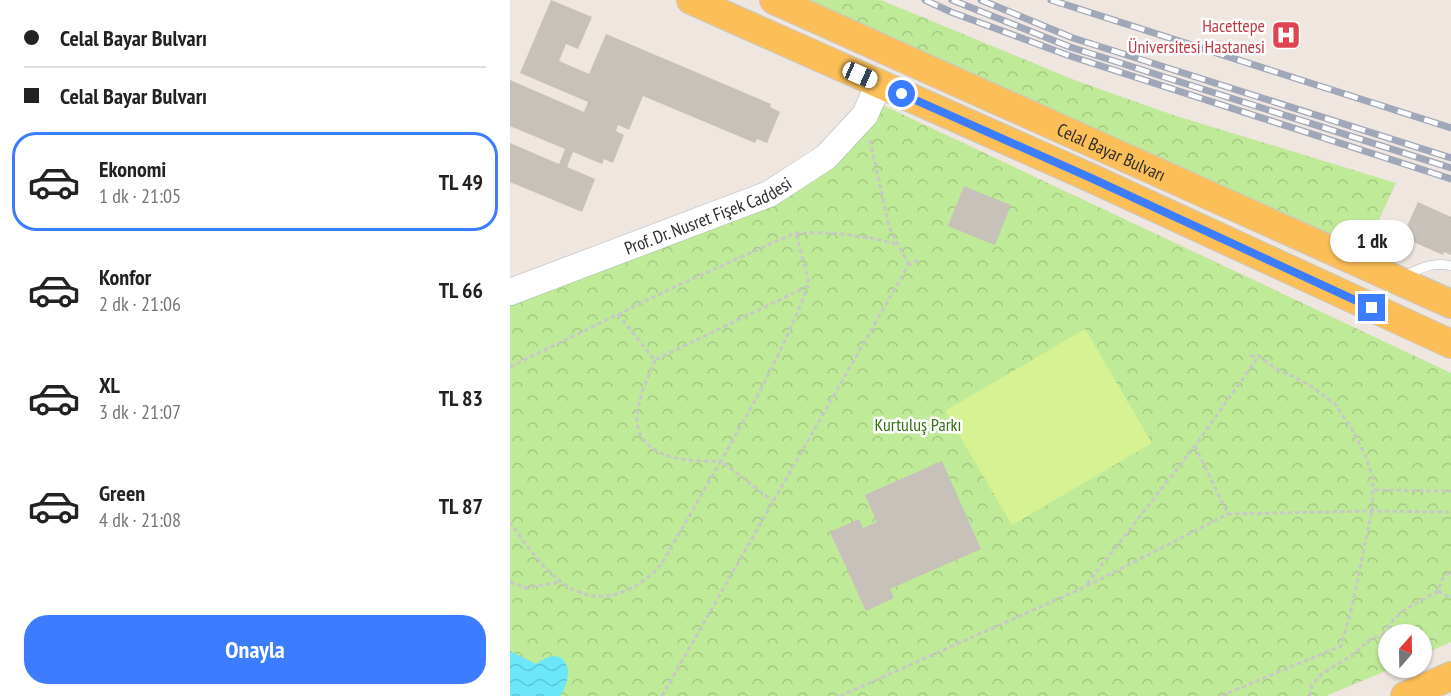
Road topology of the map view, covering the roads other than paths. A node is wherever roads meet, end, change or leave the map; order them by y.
1 (691, 0) edge
2 (774, 0) edge
3 (869, 106) road end
4 (1451, 266) edge
5 (1396, 279) junction
6 (510, 292) edge
7 (1451, 304) edge
8 (1451, 344) edge
9 (1451, 676) edge
10 (1432, 677) edge

1 - 8 main road, Celal Bayar Bulvarı
2 - 5 main road, Celal Bayar Bulvarı
3 - 6 main road, Prof. Dr. Nusret Fişek Caddesi
4 - 5 lane
5 - 7 main road, Celal Bayar Bulvarı
9 - 10 main road

